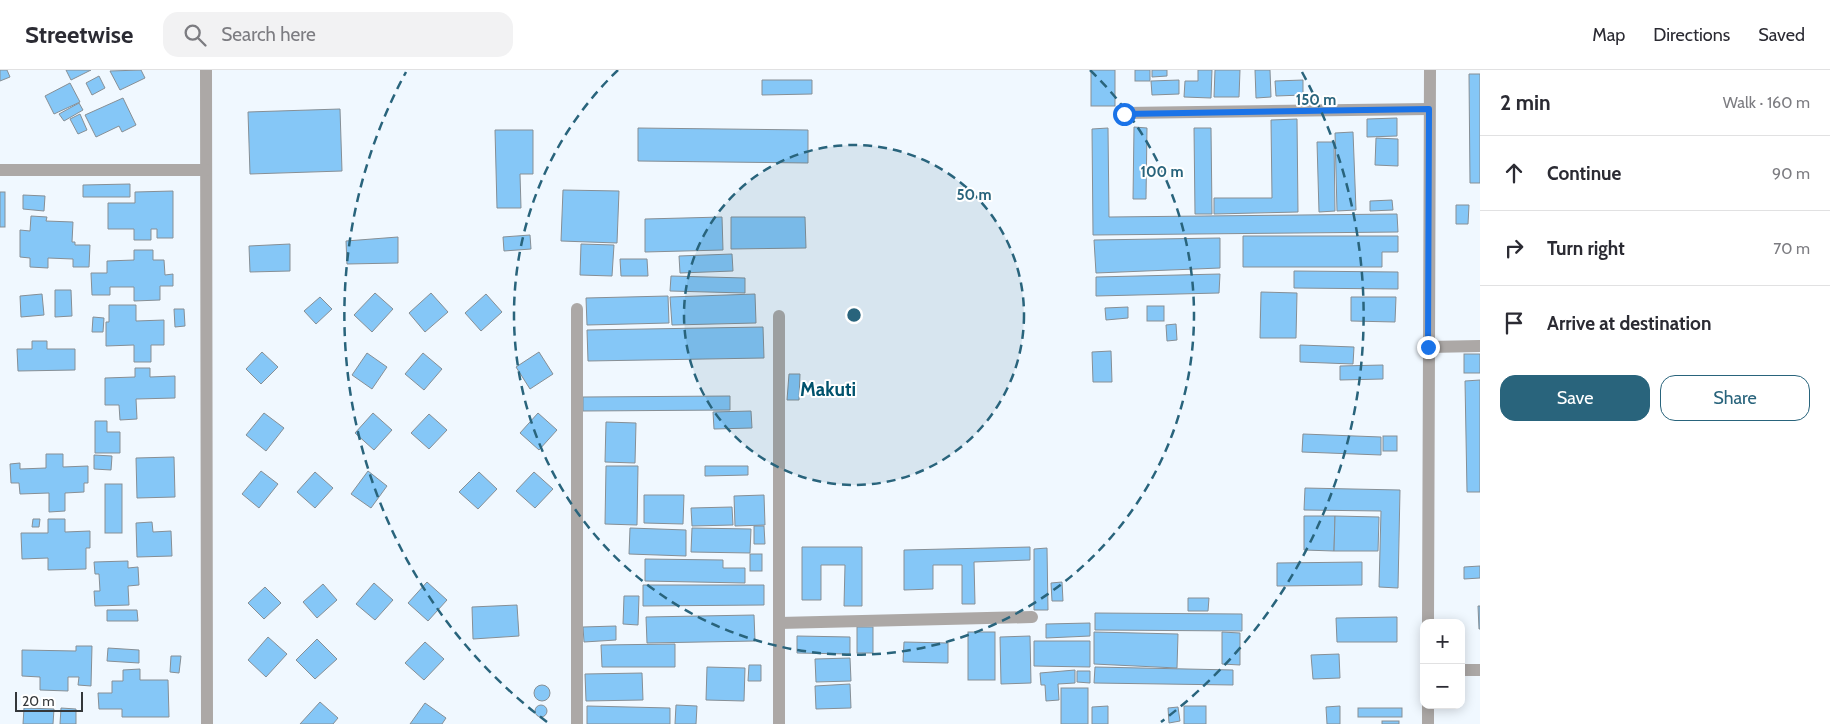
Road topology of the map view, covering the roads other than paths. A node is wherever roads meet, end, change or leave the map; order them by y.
1 (206, 70) edge
2 (1430, 70) edge
3 (1429, 109) junction
4 (1124, 114) dead end
5 (0, 170) edge
6 (206, 170) junction
7 (577, 309) dead end
8 (780, 316) dead end
9 (1480, 346) edge
10 (1428, 347) junction
11 (1032, 617) dead end
12 (1428, 619) edge
13 (780, 623) junction
14 (1465, 670) edge
15 (1480, 670) edge
16 (1428, 709) edge
17 (207, 724) edge
18 (577, 724) edge
19 (779, 724) edge
20 (1428, 724) edge

1 - 6 street
2 - 3 street
3 - 4 street
3 - 10 street
5 - 6 street
6 - 17 street
7 - 18 street
8 - 13 street
9 - 10 street
10 - 12 street
11 - 13 street
13 - 19 street
14 - 15 street
16 - 20 street

